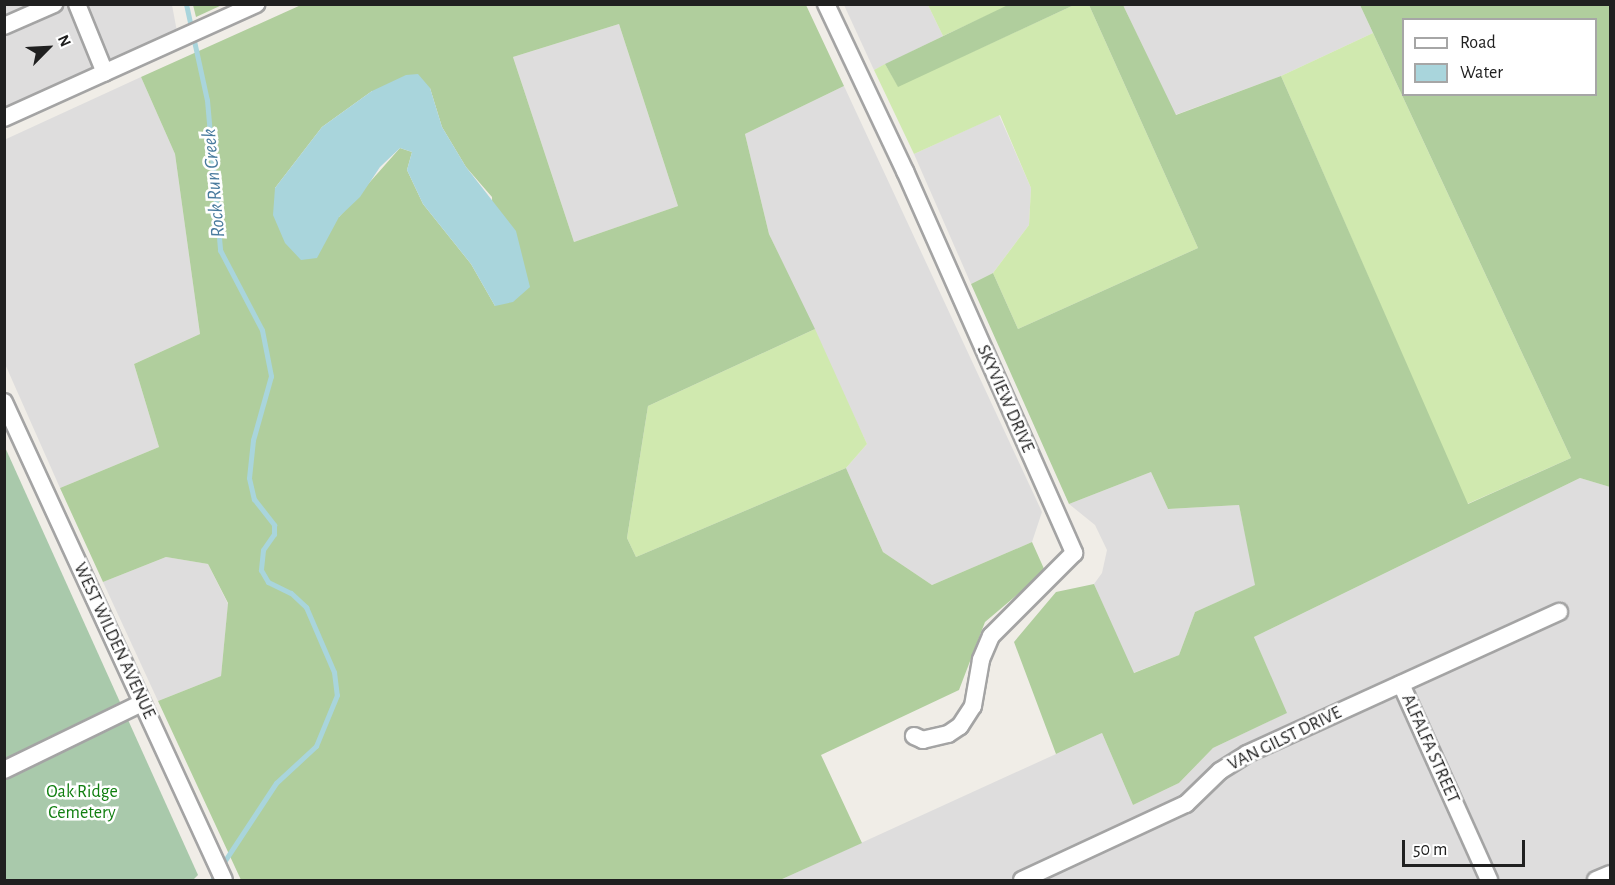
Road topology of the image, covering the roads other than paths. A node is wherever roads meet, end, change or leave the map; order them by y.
1 (54, 4) edge
2 (77, 4) edge
3 (256, 4) edge
4 (826, 4) edge
5 (4, 26) edge
6 (105, 73) junction
7 (4, 118) edge
8 (4, 402) edge
9 (1558, 612) dead end
10 (1401, 684) junction
11 (142, 703) junction
12 (914, 736) dead end
13 (4, 770) edge
14 (1611, 874) edge
15 (224, 880) edge
16 (1022, 880) edge
17 (1489, 880) edge
18 (1596, 880) edge

1 - 5 street
2 - 6 street
3 - 6 street
4 - 12 street, SKYVIEW DRIVE
6 - 7 street
8 - 11 street, WEST WILDEN AVENUE
9 - 10 street, VAN GILST DRIVE
10 - 16 street, VAN GILST DRIVE
10 - 17 street, ALFALFA STREET
11 - 13 street
11 - 15 street, WEST WILDEN AVENUE
14 - 18 street

